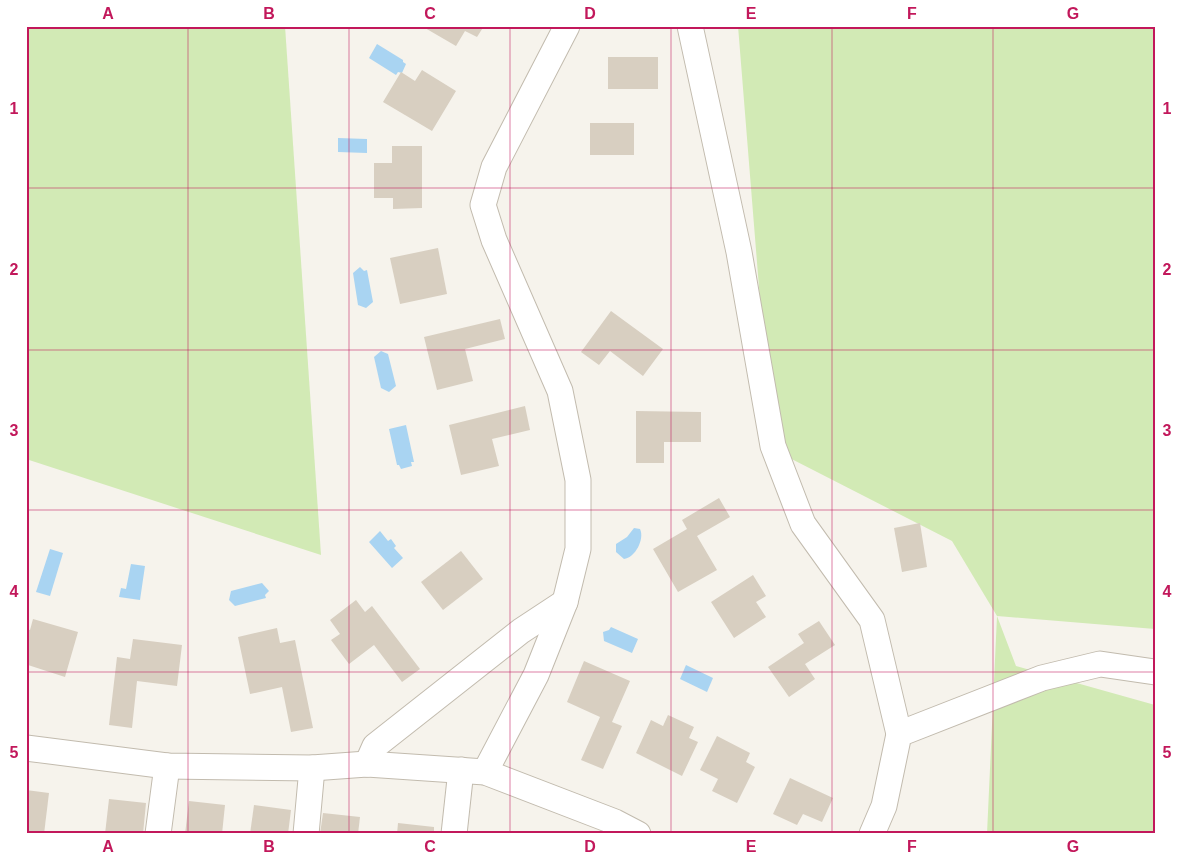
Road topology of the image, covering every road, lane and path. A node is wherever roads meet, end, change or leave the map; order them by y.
1 (567, 26) edge
2 (690, 26) edge
3 (565, 602) junction
4 (1155, 672) edge
5 (899, 734) junction
6 (26, 748) edge
7 (368, 764) junction
8 (167, 766) junction
9 (312, 768) junction
10 (473, 771) junction
11 (158, 834) edge
12 (306, 834) edge
13 (454, 834) edge
14 (638, 834) edge
15 (872, 834) edge

1 - 3 street
2 - 5 street
3 - 7 street
3 - 10 street
4 - 5 street
5 - 15 street
6 - 8 street
7 - 9 street
7 - 10 street
8 - 9 street
8 - 11 street
9 - 12 street
10 - 13 street
10 - 14 street

